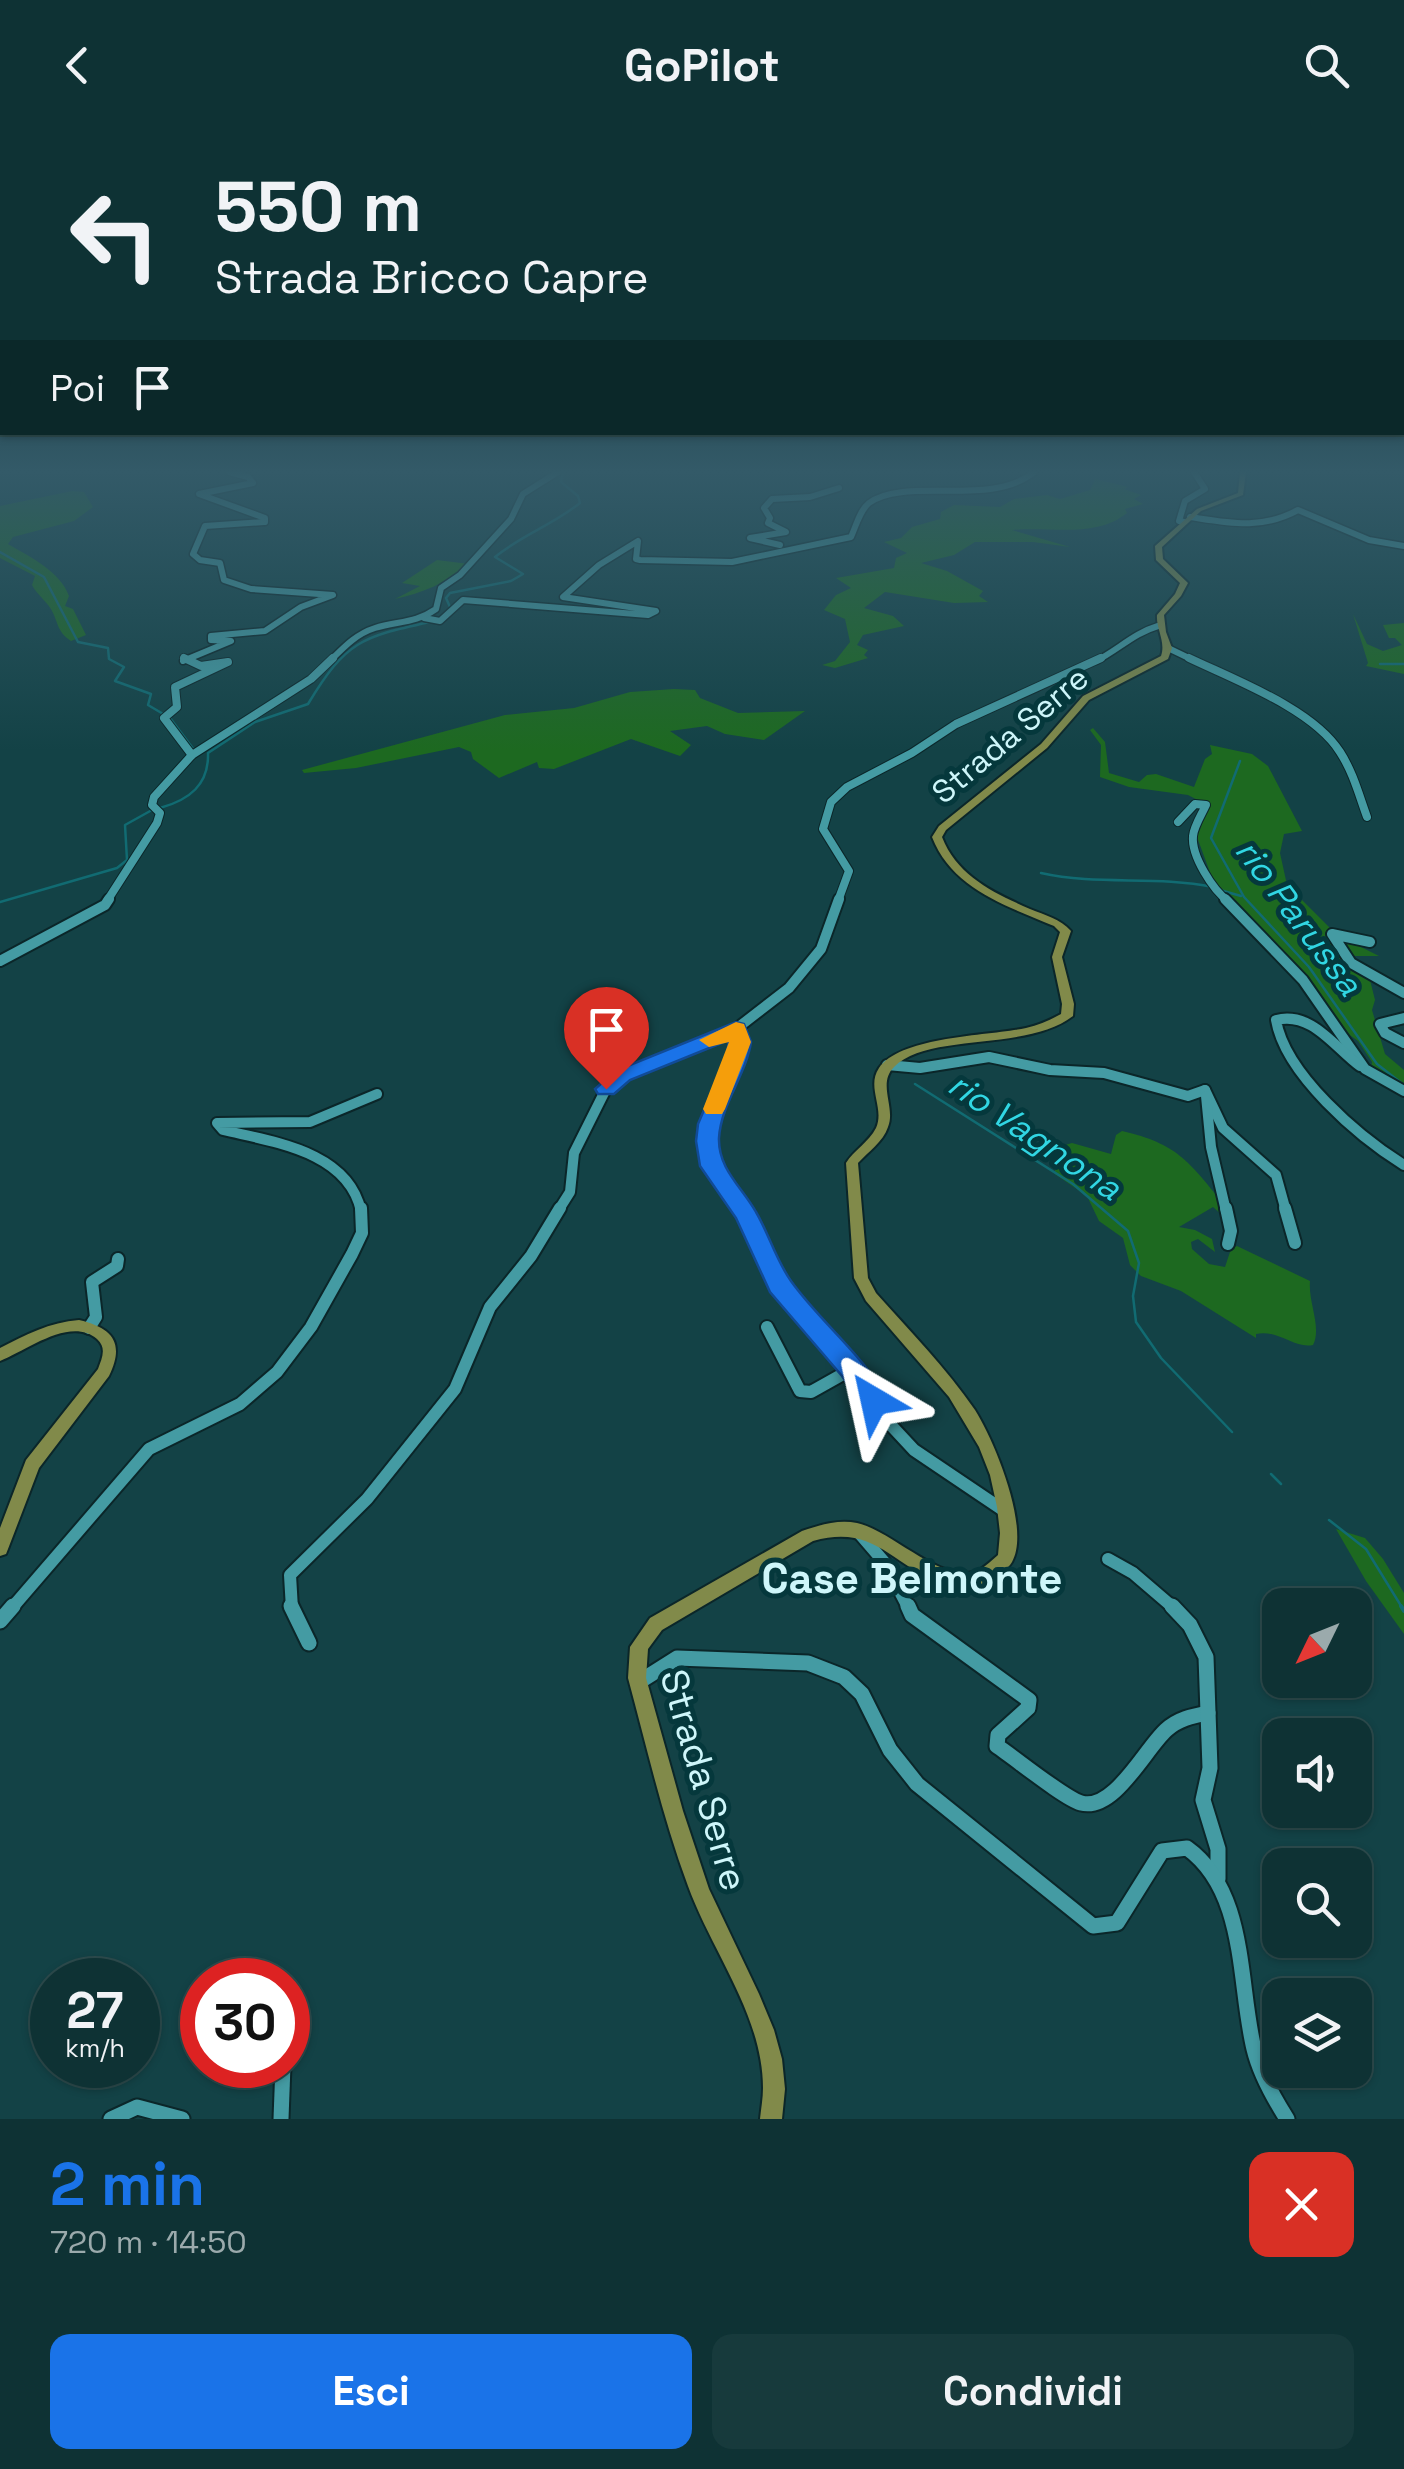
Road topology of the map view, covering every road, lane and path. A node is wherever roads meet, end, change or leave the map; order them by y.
1 (220, 565) edge
2 (469, 565) edge
3 (603, 565) edge
4 (1165, 565) edge
5 (430, 620) junction
6 (1158, 626) junction
7 (1168, 648) junction
8 (196, 752) junction
9 (1367, 817) dead end
10 (1178, 822) dead end
11 (1370, 942) dead end
12 (0, 961) edge
13 (1404, 993) edge
14 (1404, 1018) edge
15 (736, 1029) junction
16 (1404, 1043) edge
17 (886, 1065) junction
18 (1365, 1069) junction
19 (1204, 1090) junction
20 (1404, 1091) edge
21 (378, 1094) dead end
22 (1404, 1165) edge
23 (1295, 1243) dead end
24 (1228, 1244) dead end
25 (118, 1259) dead end
26 (767, 1327) dead end
27 (89, 1328) junction
28 (0, 1354) edge
29 (852, 1369) junction
30 (1006, 1512) junction
31 (856, 1530) junction
32 (0, 1549) edge
33 (1108, 1559) dead end
34 (0, 1621) edge
35 (309, 1643) dead end
36 (638, 1682) junction
37 (1208, 1713) junction
38 (1218, 1880) junction
39 (282, 2088) edge
40 (111, 2119) edge
41 (182, 2119) edge
42 (281, 2119) edge
43 (771, 2119) edge
44 (1287, 2119) edge

1 - 8 street
2 - 5 street
3 - 5 street
4 - 6 main road
5 - 8 street
6 - 7 main road
6 - 15 street
7 - 9 street
7 - 17 main road, Strada Serre
8 - 12 street
10 - 18 street
11 - 13 street
14 - 16 street
15 - 29 street
15 - 35 street
17 - 19 street
17 - 30 main road
18 - 20 street
18 - 22 street
19 - 23 street
19 - 24 street
21 - 34 street
25 - 27 street
26 - 29 street
27 - 28 main road
27 - 32 main road
29 - 30 street
30 - 31 main road
31 - 36 main road, Strada Serre
31 - 37 street
33 - 37 street
36 - 38 street
36 - 43 main road, Strada Serre
37 - 38 street
38 - 44 street
39 - 42 street
40 - 41 street

